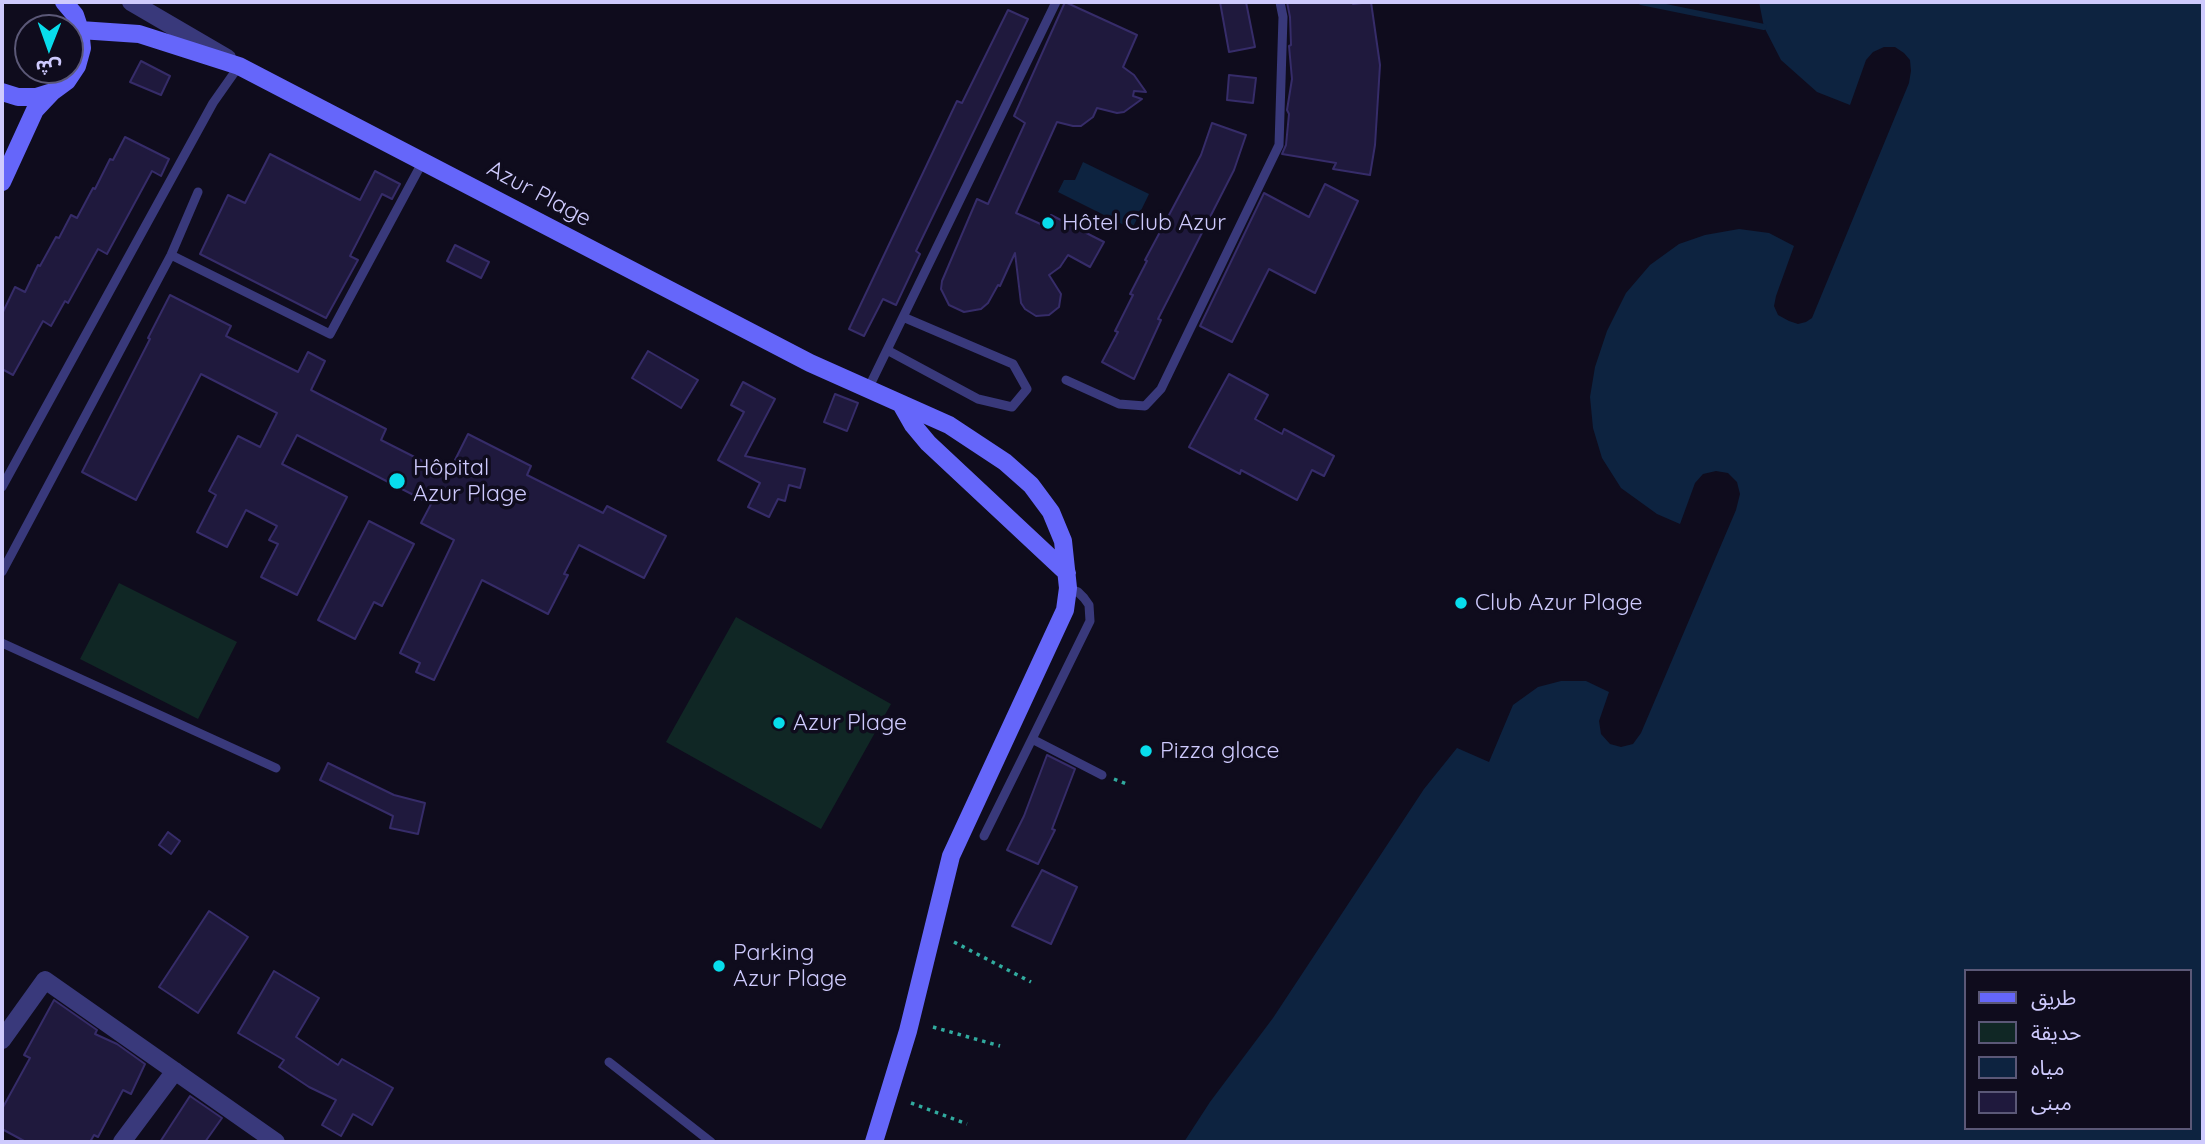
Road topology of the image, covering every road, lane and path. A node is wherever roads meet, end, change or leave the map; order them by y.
1 (131, 2) edge
2 (1056, 2) edge
3 (1280, 2) edge
4 (84, 30) edge
5 (239, 66) junction
6 (62, 84) edge
7 (2, 92) edge
8 (52, 92) junction
9 (422, 163) junction
10 (2, 181) edge
11 (198, 192) dead end
12 (171, 255) junction
13 (903, 317) junction
14 (887, 350) junction
15 (1066, 380) dead end
16 (868, 389) junction
17 (901, 404) junction
18 (2, 487) edge
19 (2, 572) edge
20 (1068, 581) junction
21 (2, 643) edge
22 (1032, 740) junction
23 (276, 768) dead end
24 (1102, 775) dead end
25 (984, 836) dead end
26 (954, 942) dead end
27 (1031, 982) dead end
28 (933, 1027) dead end
29 (2, 1040) edge
30 (1000, 1046) dead end
31 (610, 1062) dead end
32 (175, 1071) junction
33 (911, 1103) dead end
34 (967, 1124) dead end
35 (122, 1142) edge
36 (276, 1142) edge
37 (711, 1142) edge
38 (874, 1142) edge

1 - 5 street, Azur Plage
2 - 13 lane
3 - 15 lane
4 - 5 street
5 - 9 street, Azur Plage
5 - 18 lane
6 - 8 street
7 - 8 street
8 - 10 street
9 - 12 lane
9 - 16 street, Azur Plage
11 - 12 lane
12 - 19 lane
13 - 14 lane
13 - 14 lane
14 - 16 lane
16 - 17 street, Azur Plage
17 - 20 street
17 - 20 street, Azur Plage
20 - 22 lane
20 - 38 street, Azur Plage
21 - 23 lane
22 - 24 lane
22 - 25 lane
26 - 27 path
28 - 30 path
29 - 32 street
31 - 37 lane
32 - 35 street
32 - 36 street
33 - 34 path

